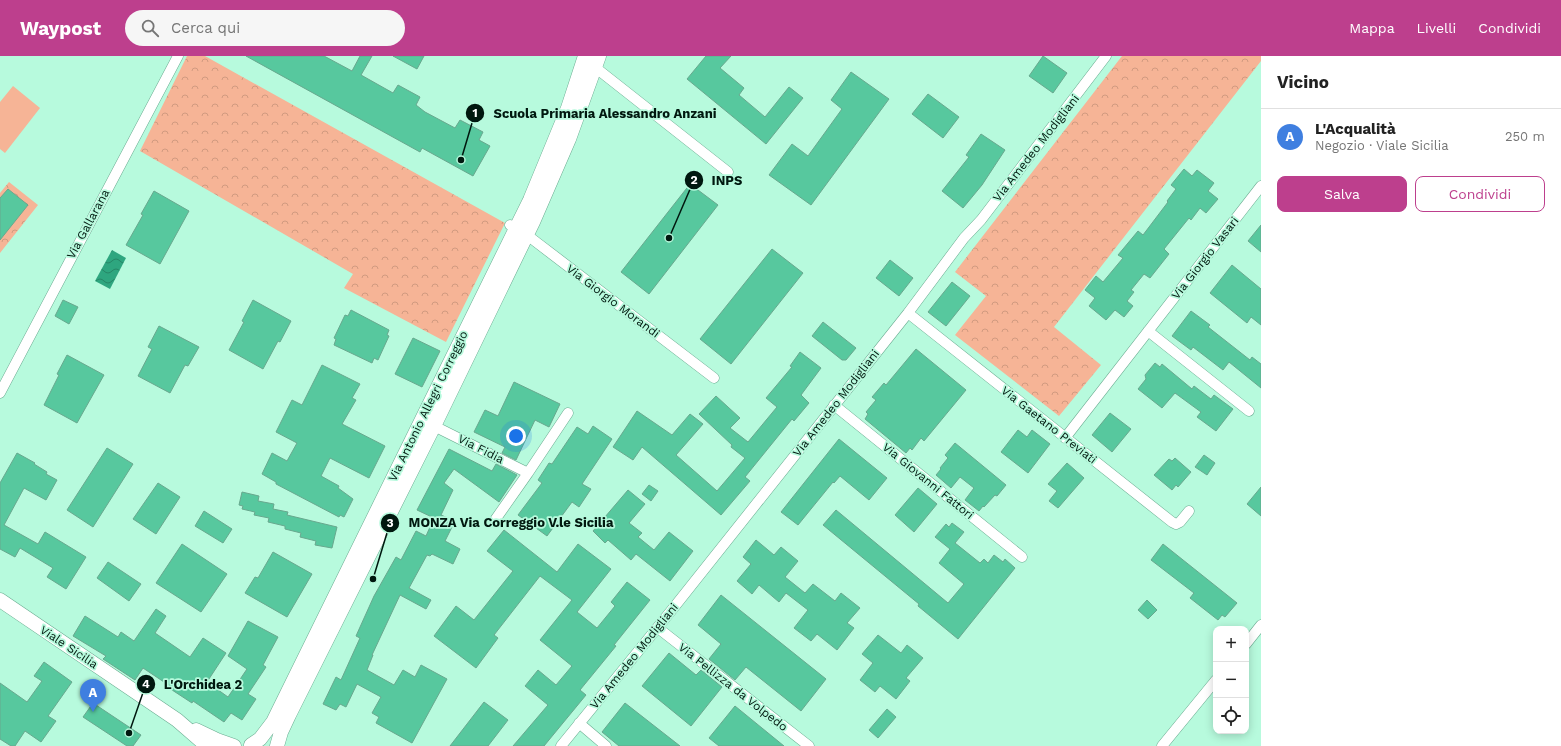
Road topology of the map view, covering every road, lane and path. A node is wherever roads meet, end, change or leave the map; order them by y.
1 (178, 56) edge
2 (586, 56) edge
3 (1106, 56) edge
4 (598, 62) edge
5 (728, 172) dead end
6 (1261, 186) edge
7 (517, 230) junction
8 (908, 313) junction
9 (1148, 331) junction
10 (714, 378) dead end
11 (0, 393) edge
12 (834, 405) junction
13 (1249, 411) dead end
14 (568, 413) dead end
15 (434, 426) junction
16 (1065, 438) junction
17 (528, 473) junction
18 (1189, 511) dead end
19 (495, 520) dead end
20 (1022, 557) dead end
21 (0, 600) edge
22 (1261, 625) edge
23 (658, 628) junction
24 (1249, 640) edge
25 (1213, 684) edge
26 (177, 720) junction
27 (579, 723) junction
28 (207, 746) edge
29 (234, 746) edge
30 (253, 746) edge
31 (277, 746) edge
32 (562, 746) edge
33 (606, 746) edge
34 (809, 746) edge
35 (1162, 746) edge

1 - 11 street, Via Gallarana
2 - 7 street, Via Antonio Allegri Correggio
3 - 8 street, Via Amedeo Modigliani
4 - 5 street, Via Antonio Allegri Correggio
4 - 7 street, Via Antonio Allegri Correggio
6 - 9 street, Via Giorgio Vasari
7 - 10 street, Via Giorgio Morandi
7 - 15 street, Via Antonio Allegri Correggio
7 - 30 street, Via Antonio Allegri Correggio
8 - 12 street, Via Amedeo Modigliani
8 - 16 street, Via Gaetano Previati
9 - 13 street
9 - 16 street, Via Giorgio Vasari
12 - 20 street, Via Giovanni Fattori
12 - 23 street, Via Amedeo Modigliani
14 - 17 street
15 - 17 street, Via Fidia
15 - 31 street, Via Antonio Allegri Correggio
16 - 18 street, Via Gaetano Previati
17 - 19 street
21 - 26 street, Viale Sicilia
22 - 24 street
23 - 27 street, Via Amedeo Modigliani
23 - 34 street, Via Pellizza da Volpedo
25 - 35 street
26 - 28 street, Viale Sicilia
26 - 29 street, Viale Sicilia
27 - 32 street, Via Amedeo Modigliani
27 - 33 street

